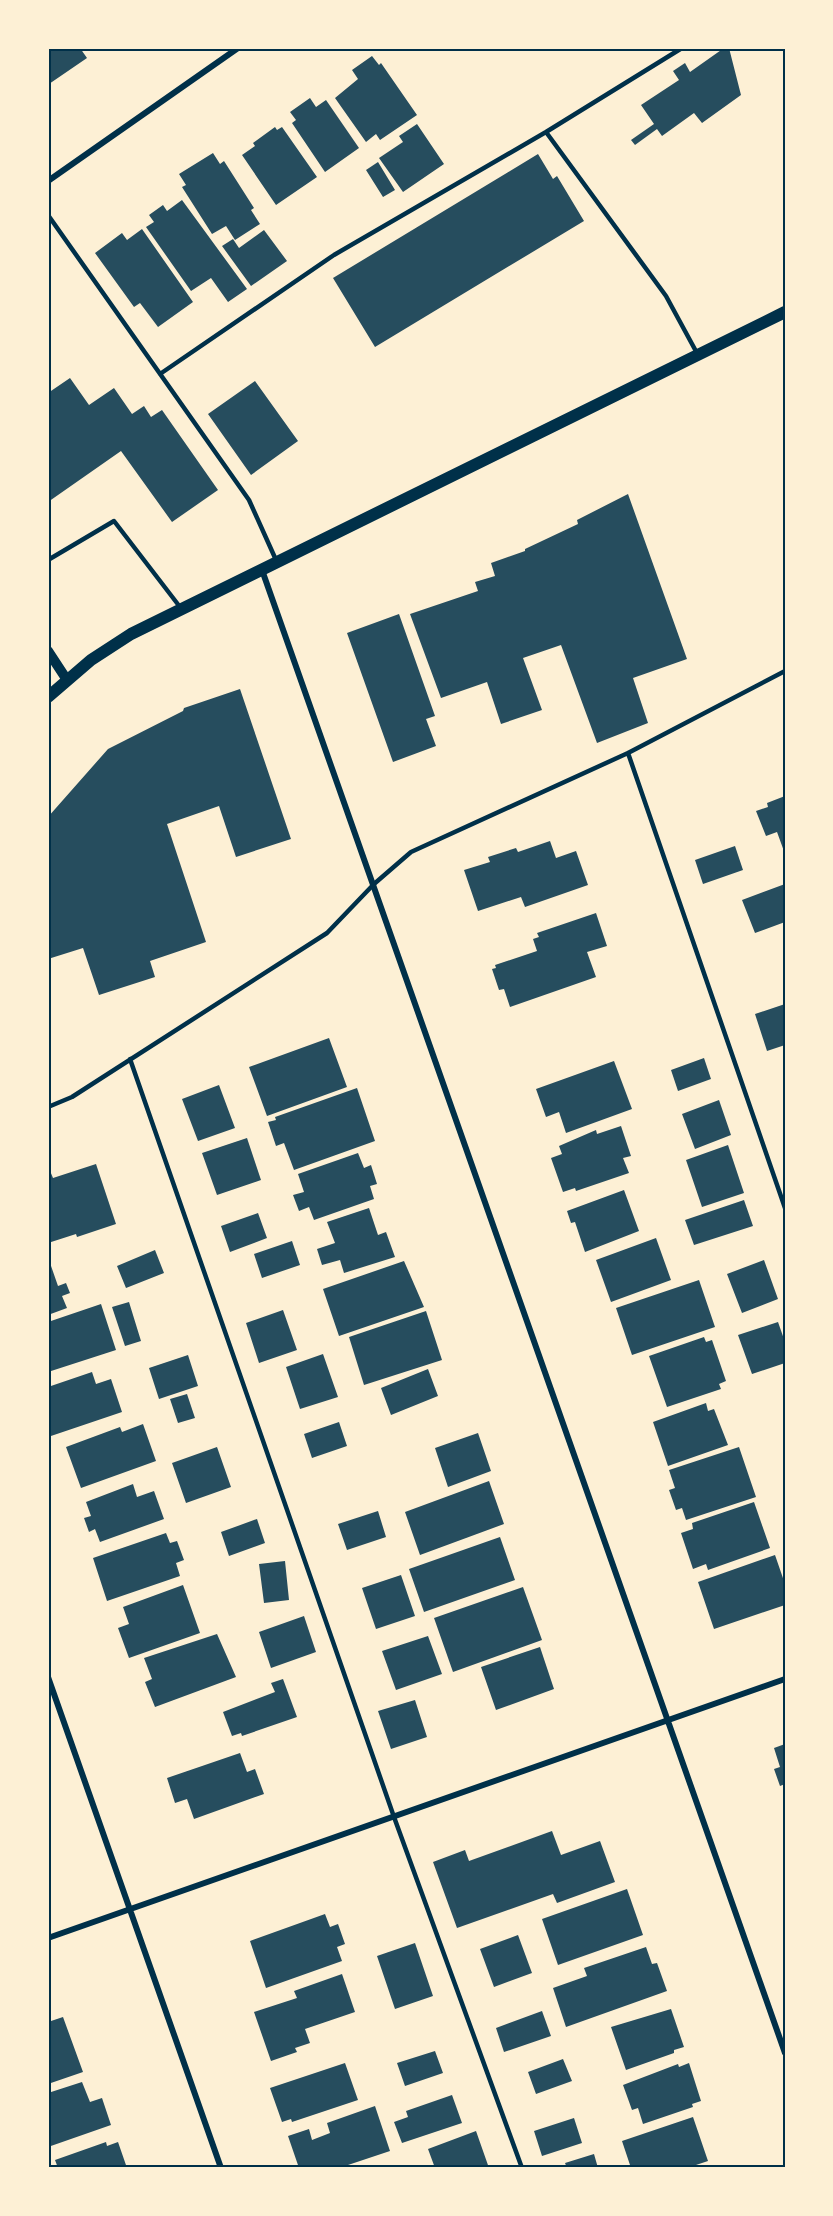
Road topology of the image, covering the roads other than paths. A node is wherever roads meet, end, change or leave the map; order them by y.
1 (238, 48) edge
2 (682, 48) edge
3 (546, 132) junction
4 (48, 181) edge
5 (48, 215) edge
6 (785, 312) edge
7 (698, 355) junction
8 (160, 374) junction
9 (48, 560) edge
10 (277, 563) junction
11 (262, 570) junction
12 (182, 610) junction
13 (48, 651) edge
14 (785, 671) edge
15 (67, 680) junction
16 (48, 697) edge
17 (628, 753) junction
18 (374, 884) junction
19 (130, 1059) junction
20 (48, 1107) edge
21 (785, 1208) edge
22 (48, 1677) edge
23 (785, 1679) edge
24 (667, 1720) junction
25 (394, 1817) junction
26 (129, 1910) junction
27 (48, 1938) edge
28 (785, 2053) edge
29 (221, 2168) edge
30 (522, 2168) edge

1 - 4 street
2 - 3 lane
3 - 7 lane
3 - 8 lane
5 - 8 lane
6 - 7 main road
7 - 10 main road
8 - 10 lane
9 - 12 lane
10 - 11 main road
11 - 12 main road
11 - 18 street
12 - 15 main road
13 - 15 street
14 - 17 lane
15 - 16 main road
17 - 18 lane
17 - 21 lane
18 - 19 lane
18 - 24 street
19 - 20 lane
19 - 25 lane
22 - 26 street
23 - 24 street
24 - 25 street
24 - 28 street
25 - 26 street
25 - 30 lane
26 - 27 street
26 - 29 street

